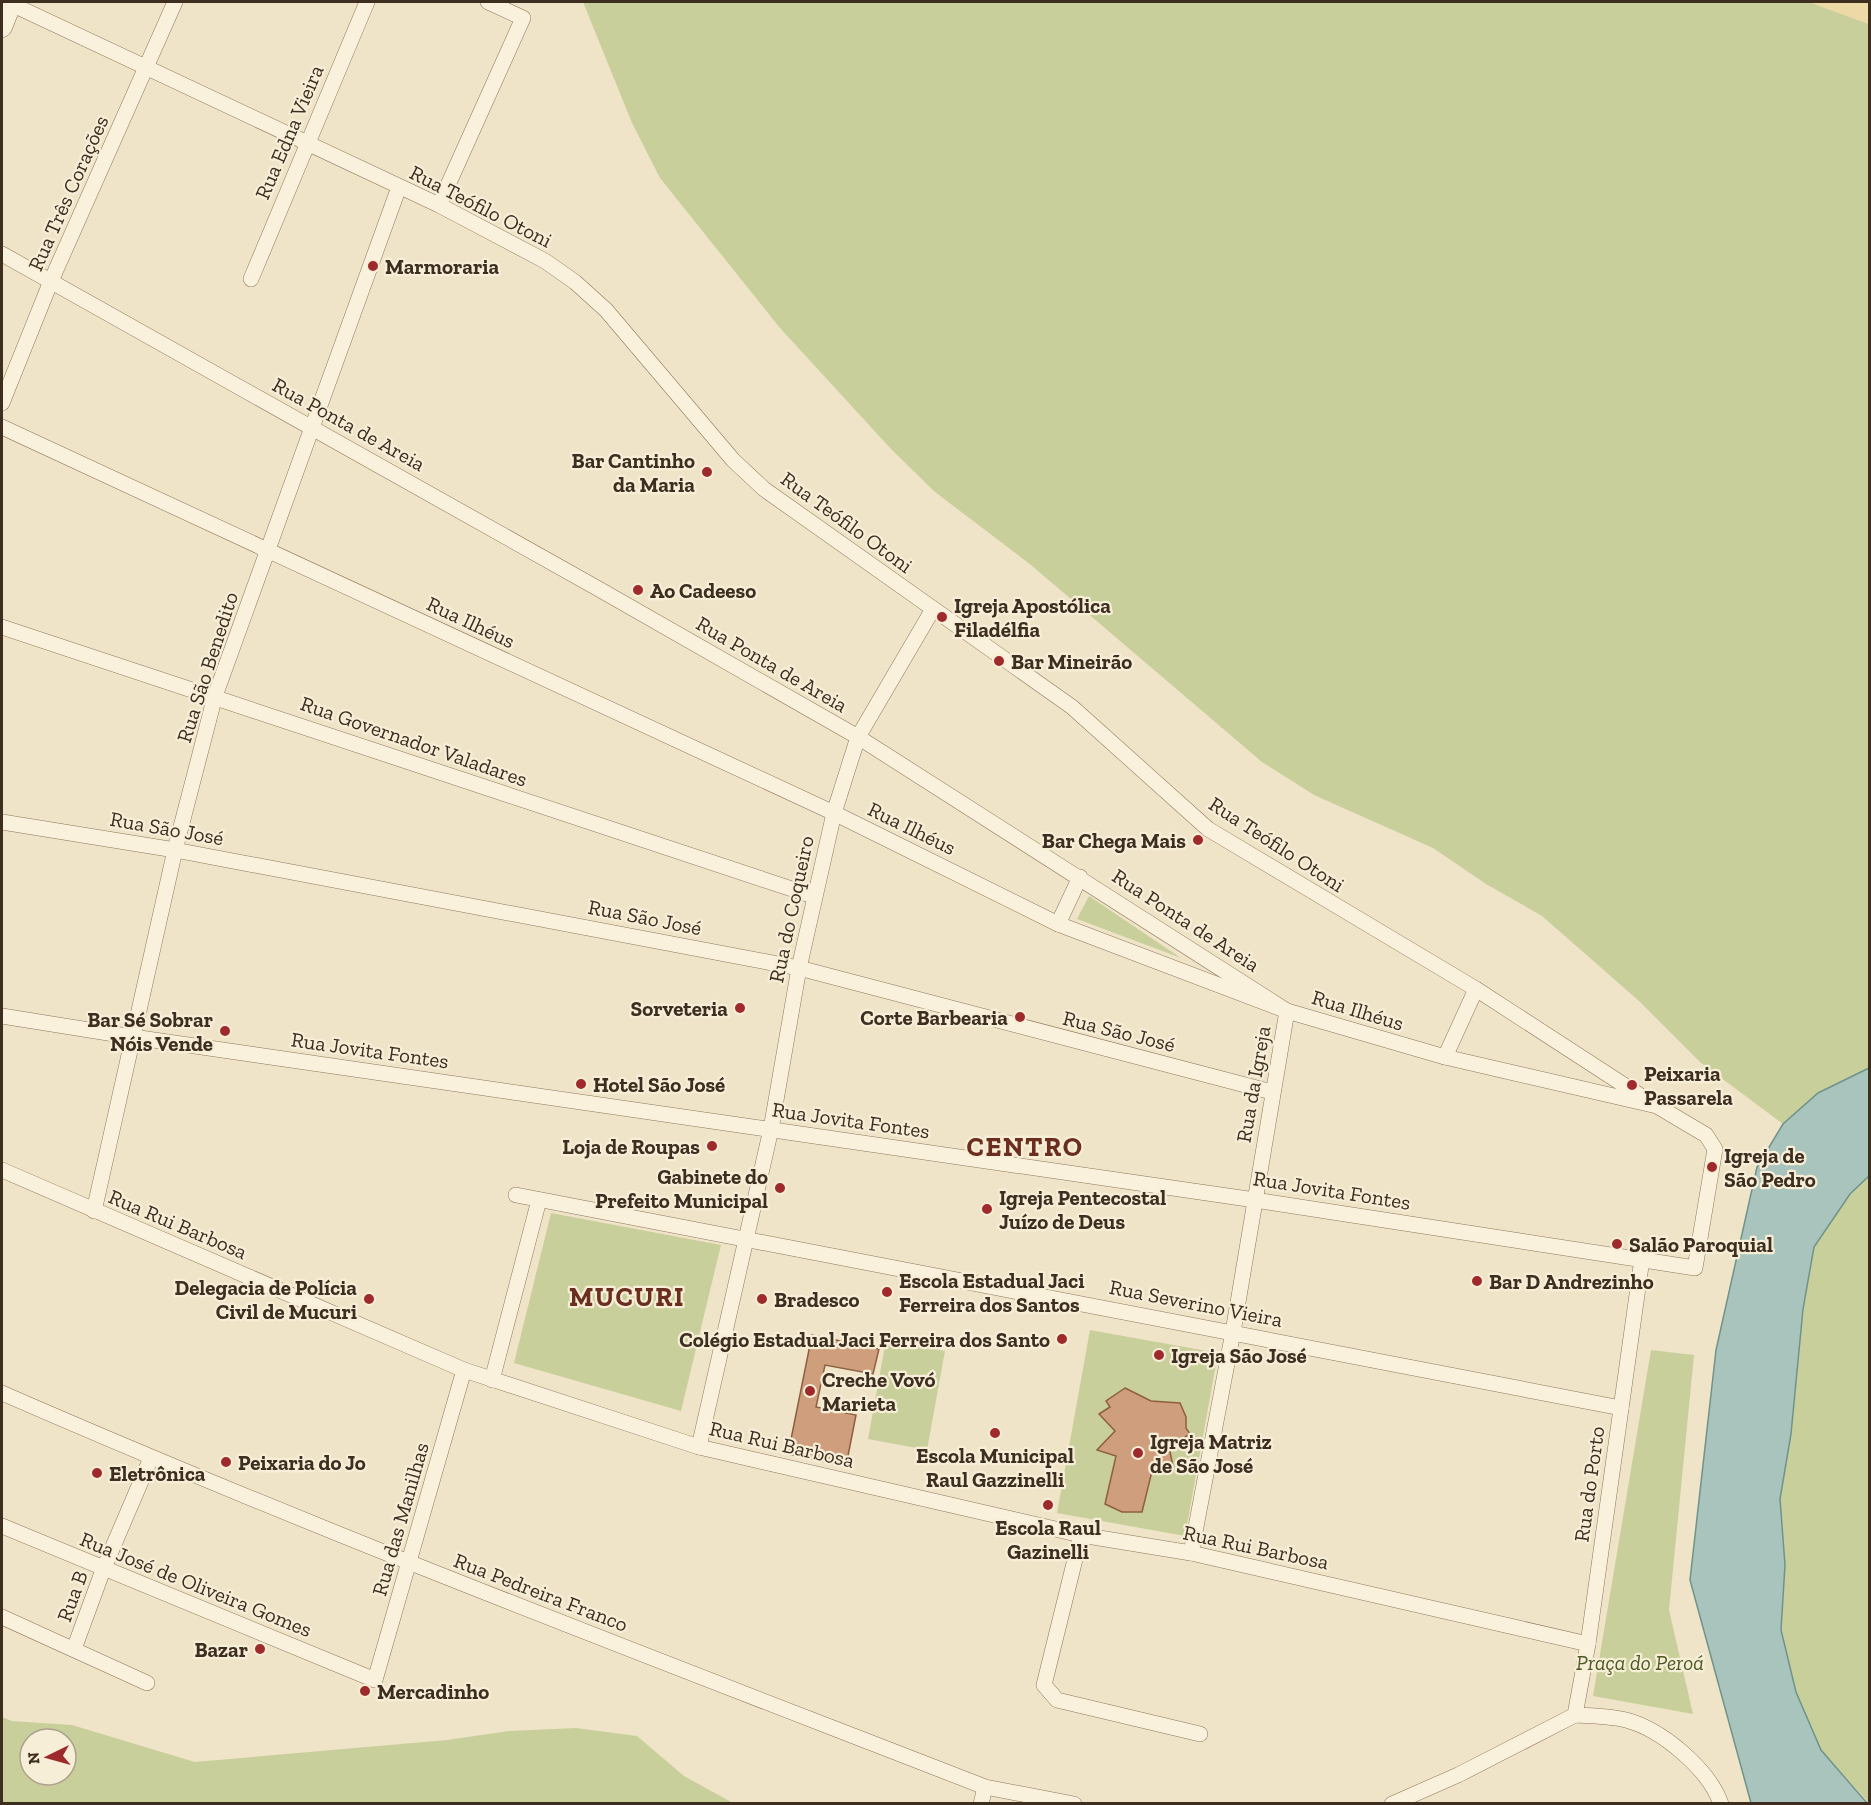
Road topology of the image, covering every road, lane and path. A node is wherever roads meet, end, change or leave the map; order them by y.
1 (10, 2) edge
2 (175, 2) edge
3 (367, 2) edge
4 (488, 2) edge
5 (2, 27) edge
6 (146, 68) junction
7 (307, 144) junction
8 (399, 187) junction
9 (439, 205) junction
10 (2, 254) edge
11 (251, 279) dead end
12 (51, 281) junction
13 (2, 403) edge
14 (2, 426) edge
15 (314, 428) junction
16 (269, 552) junction
17 (933, 609) junction
18 (2, 627) edge
19 (215, 696) junction
20 (858, 737) junction
21 (834, 813) junction
22 (2, 822) edge
23 (176, 849) junction
24 (1080, 877) junction
25 (813, 896) junction
26 (1058, 924) junction
27 (799, 968) junction
28 (1476, 989) junction
29 (1287, 1011) junction
30 (2, 1016) edge
31 (133, 1037) junction
32 (1445, 1058) junction
33 (1272, 1092) junction
34 (1657, 1106) junction
35 (771, 1130) junction
36 (2, 1170) edge
37 (516, 1195) dead end
38 (539, 1200) junction
39 (1255, 1200) junction
40 (94, 1211) junction
41 (747, 1238) junction
42 (1642, 1259) junction
43 (1695, 1268) joint
44 (1233, 1332) junction
45 (464, 1370) junction
46 (492, 1380) junction
47 (2, 1393) edge
48 (1621, 1408) junction
49 (699, 1447) junction
50 (151, 1458) junction
51 (2, 1526) edge
52 (1081, 1534) junction
53 (1191, 1553) junction
54 (411, 1563) junction
55 (104, 1570) junction
56 (2, 1617) edge
57 (1588, 1644) junction
58 (74, 1649) junction
59 (375, 1680) joint
60 (147, 1683) dead end
61 (1575, 1715) junction
62 (1200, 1734) dead end
63 (985, 1786) junction
64 (981, 1803) edge
65 (1074, 1803) edge
66 (1392, 1803) edge
67 (1721, 1803) edge

1 - 5 street
1 - 6 street, Rua Teófilo Otoni
2 - 6 street, Rua Três Corações
3 - 7 street, Rua Edna Vieira
4 - 9 street
6 - 7 street, Rua Teófilo Otoni
6 - 12 street, Rua Três Corações
7 - 8 street, Rua Teófilo Otoni
7 - 11 street, Rua Edna Vieira
8 - 9 street, Rua Teófilo Otoni
8 - 15 street, Rua São Benedito
9 - 17 street, Rua Teófilo Otoni
10 - 12 street, Rua Ponta de Areia
12 - 13 street, Rua Três Corações
12 - 15 street, Rua Ponta de Areia
14 - 16 street, Rua Ilhéus
15 - 16 street, Rua São Benedito
15 - 20 street, Rua Ponta de Areia
16 - 19 street, Rua São Benedito
16 - 21 street, Rua Ilhéus
17 - 20 street, Rua do Coqueiro
17 - 28 street, Rua Teófilo Otoni
18 - 19 street, Rua Governador Valadares
19 - 23 street, Rua São Benedito
19 - 25 street, Rua Governador Valadares
20 - 21 street, Rua do Coqueiro
20 - 24 street, Rua Ponta de Areia
21 - 25 street, Rua do Coqueiro
21 - 26 street, Rua Ilhéus
22 - 23 street, Rua São José
23 - 27 street, Rua São José
23 - 31 street, Rua São Benedito
24 - 26 street
24 - 29 street, Rua Ponta de Areia
25 - 27 street, Rua do Coqueiro
26 - 29 street, Rua Ilhéus
27 - 33 street, Rua São José
27 - 35 street, Rua do Coqueiro
28 - 32 street
28 - 34 street, Rua Teófilo Otoni
29 - 32 street, Rua Ilhéus
29 - 33 street, Rua da Igreja
30 - 31 street, Rua Jovita Fontes
31 - 35 street, Rua Jovita Fontes
31 - 40 street, Rua São Benedito
32 - 34 street, Rua Ilhéus
33 - 39 street, Rua da Igreja
34 - 43 street, Rua Ilhéus
35 - 39 street, Rua Jovita Fontes
35 - 41 street, Rua do Coqueiro
36 - 40 street, Rua Rui Barbosa
37 - 38 street, Rua Severino Vieira
38 - 41 street, Rua Severino Vieira
38 - 46 street
39 - 42 street, Rua Jovita Fontes
39 - 44 street, Rua da Igreja
40 - 45 street, Rua Rui Barbosa
41 - 44 street, Rua Severino Vieira
41 - 49 street, Rua do Coqueiro
42 - 43 street, Rua Jovita Fontes
42 - 48 street, Rua do Porto
44 - 48 street, Rua Severino Vieira
44 - 53 street, Rua da Igreja
45 - 46 street, Rua Rui Barbosa
45 - 54 street, Rua das Manilhas
46 - 49 street, Rua Rui Barbosa
47 - 50 street, Rua Pedreira Franco
48 - 57 street, Rua do Porto
49 - 52 street, Rua Rui Barbosa
50 - 54 street, Rua Pedreira Franco
50 - 55 street, Rua B
51 - 55 street, Rua José de Oliveira Gomes
52 - 53 street, Rua Rui Barbosa
52 - 62 street
53 - 57 street, Rua Rui Barbosa
54 - 59 street, Rua das Manilhas
54 - 63 street, Rua Pedreira Franco
55 - 58 street, Rua B
55 - 59 street, Rua José de Oliveira Gomes
56 - 58 street
57 - 61 street, Rua do Porto
58 - 60 street
61 - 66 street
61 - 67 street
63 - 64 street
63 - 65 street, Rua Pedreira Franco

